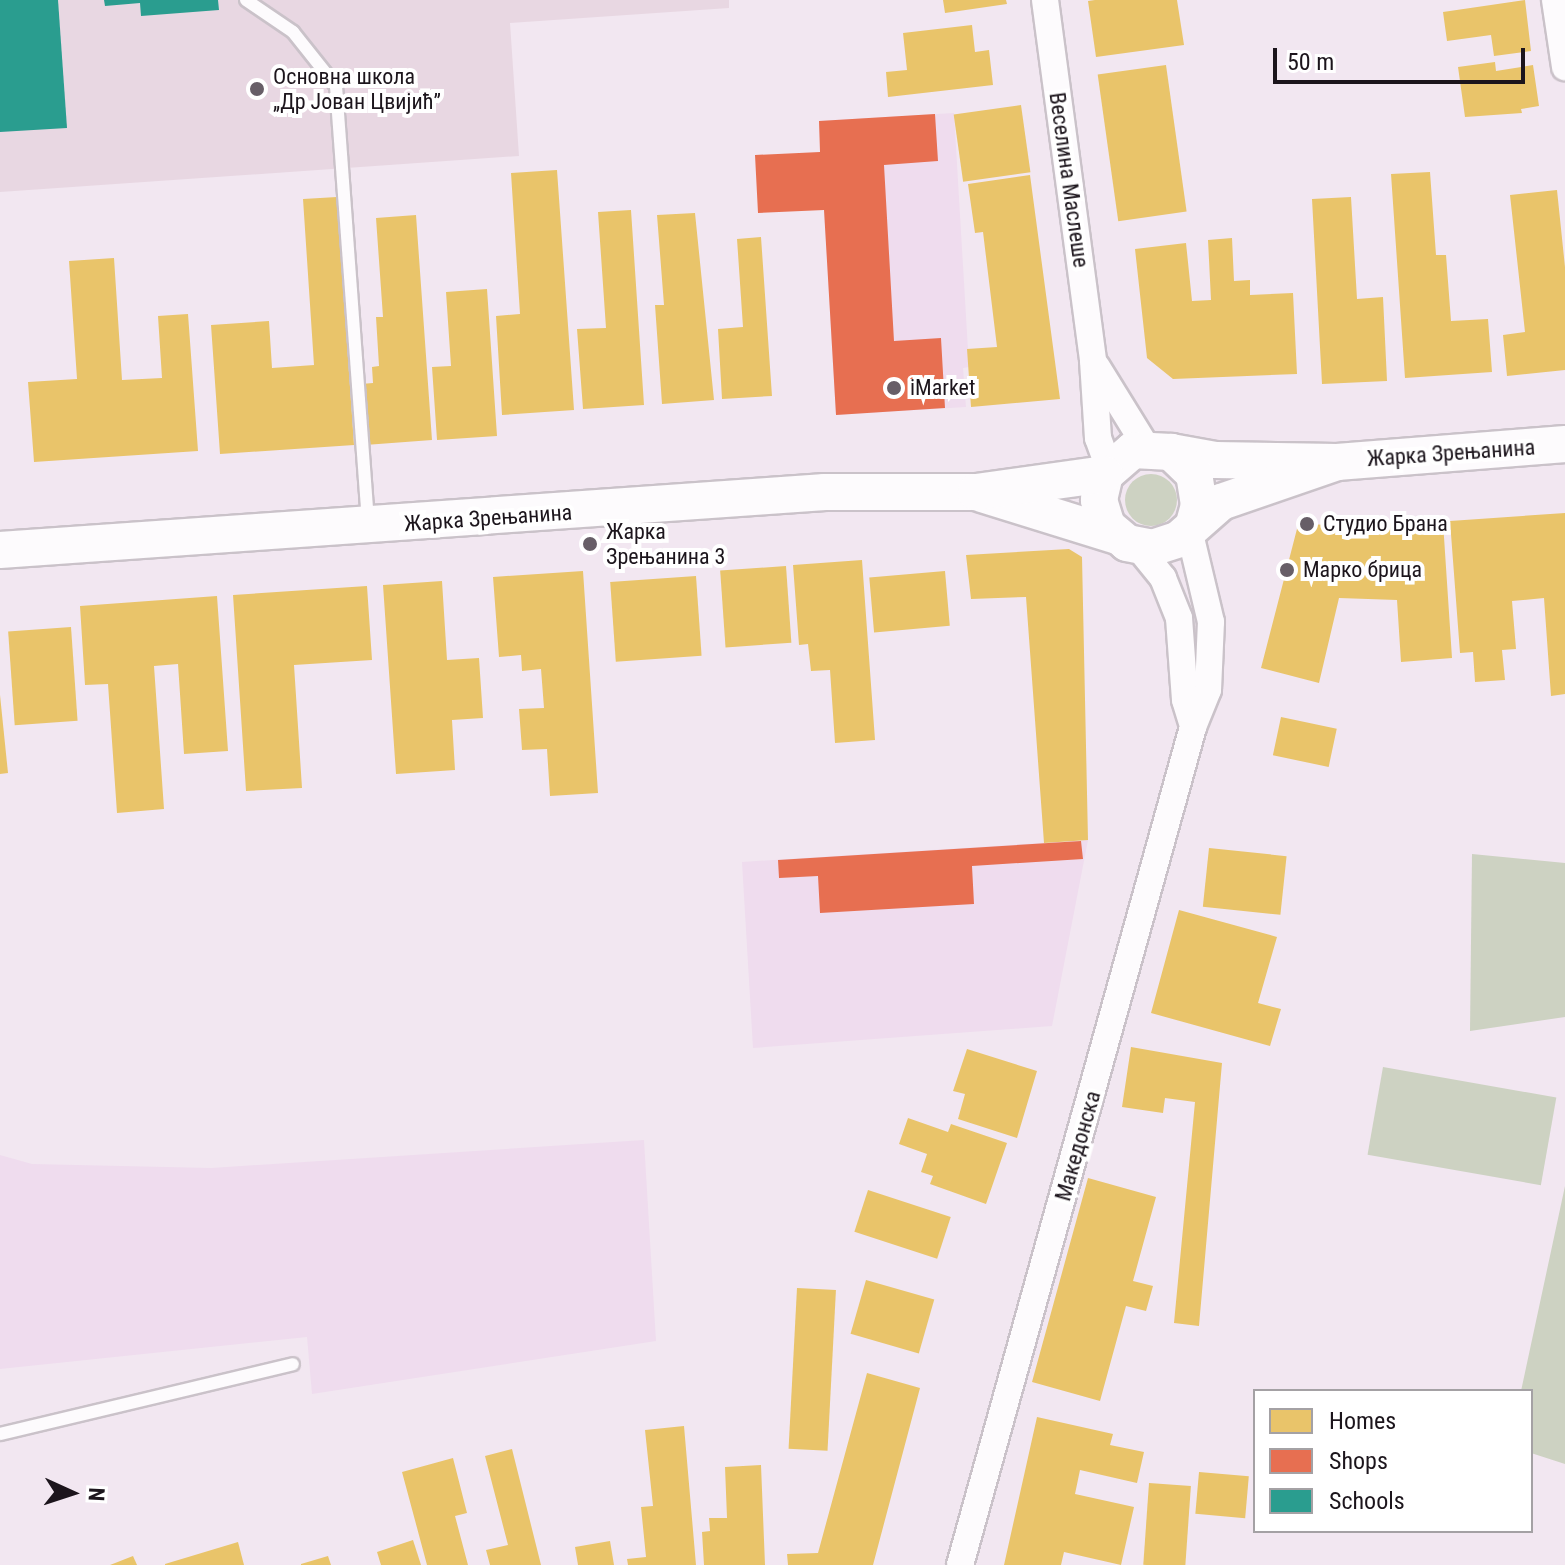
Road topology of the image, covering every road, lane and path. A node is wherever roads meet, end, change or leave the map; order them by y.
1 (246, 0) edge
2 (1045, 0) edge
3 (1555, 0) edge
4 (1565, 67) edge
5 (1093, 361) junction
6 (1565, 444) edge
7 (1159, 450) junction
8 (1337, 462) junction
9 (1107, 471) junction
10 (976, 492) junction
11 (1192, 525) junction
12 (368, 527) junction
13 (1128, 542) junction
14 (0, 550) edge
15 (1193, 727) junction
16 (293, 1364) dead end
17 (0, 1434) edge
18 (960, 1565) edge

1 - 12 lane
2 - 5 street, Веселина Маслеше
3 - 4 street
5 - 7 street, Веселина Маслеше
5 - 9 street, Веселина Маслеше
6 - 8 main road, Жарка Зрењанина
7 - 8 main road, Жарка Зрењанина
7 - 9 main road, Жарка Зрењанина
7 - 11 main road
8 - 11 main road, Жарка Зрењанина
9 - 10 main road, Жарка Зрењанина
9 - 13 main road
10 - 12 main road, Жарка Зрењанина
10 - 13 main road, Жарка Зрењанина
11 - 13 main road, Жарка Зрењанина
11 - 15 street, Македонска
12 - 14 main road, Жарка Зрењанина
13 - 15 street, Македонска
15 - 18 street, Македонска
16 - 17 lane

